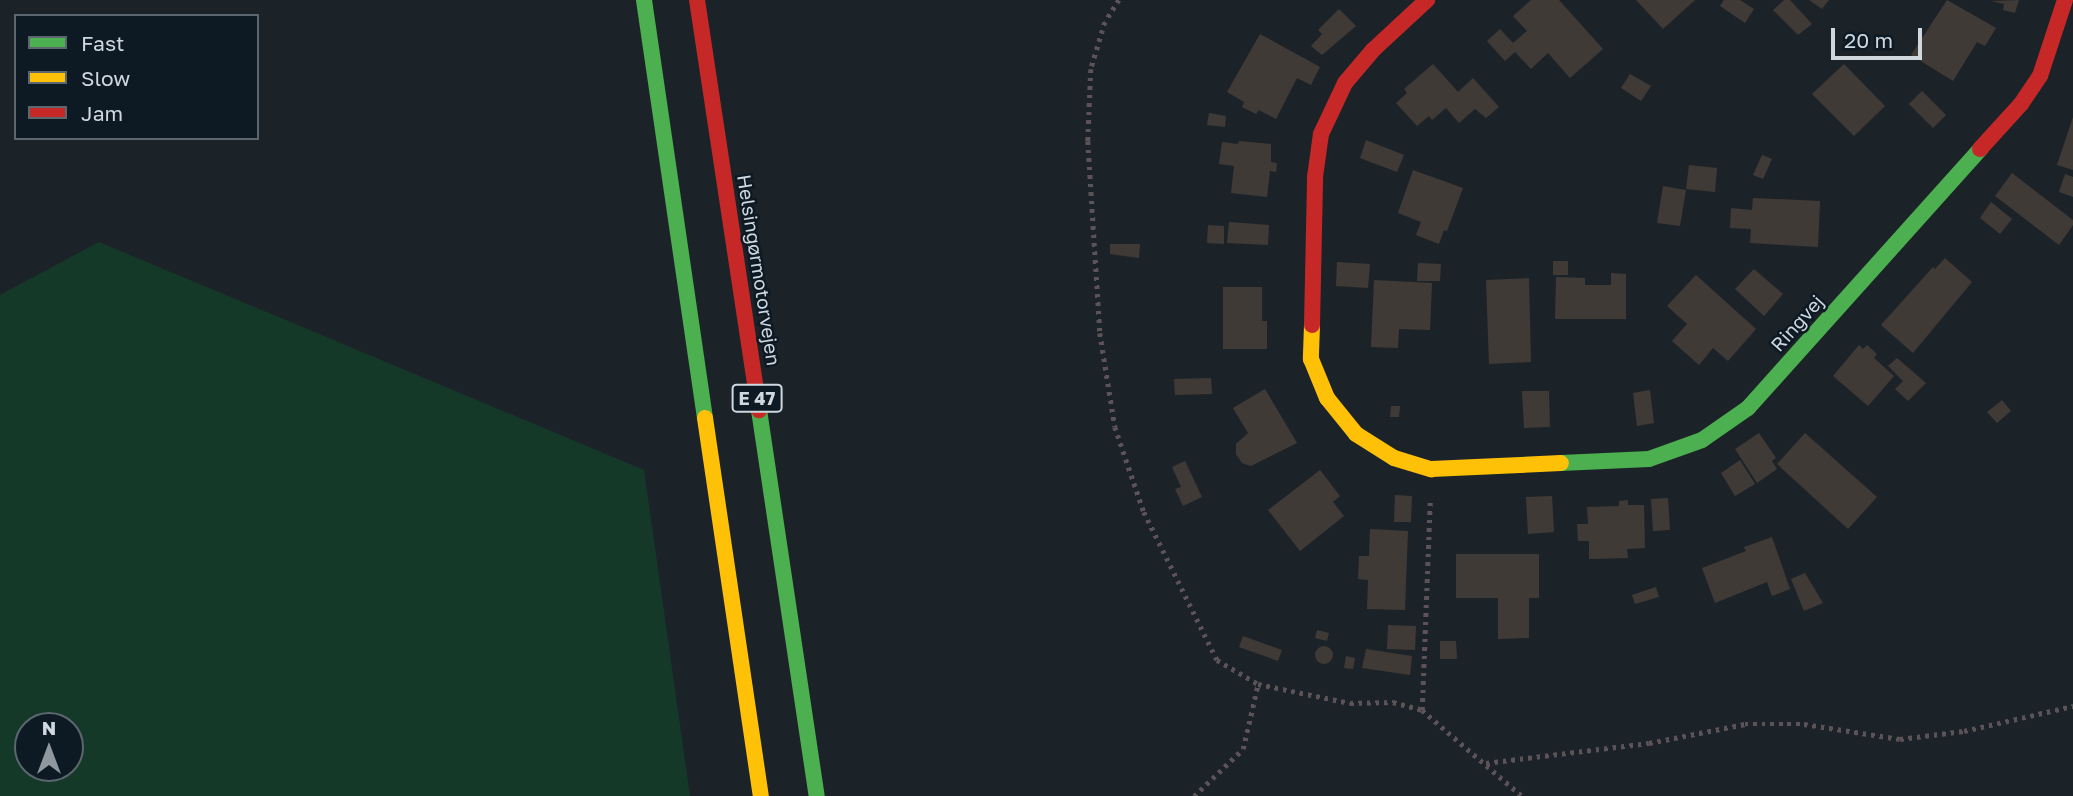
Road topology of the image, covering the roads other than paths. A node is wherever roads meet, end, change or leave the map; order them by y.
1 (643, 0) edge
2 (697, 0) edge
3 (1427, 0) edge
4 (2065, 0) edge
5 (761, 796) edge
6 (817, 796) edge

1 - 5 main road, E 47
2 - 6 main road, Helsingørmotorvejen / E 47
3 - 4 main road, Ringvej

